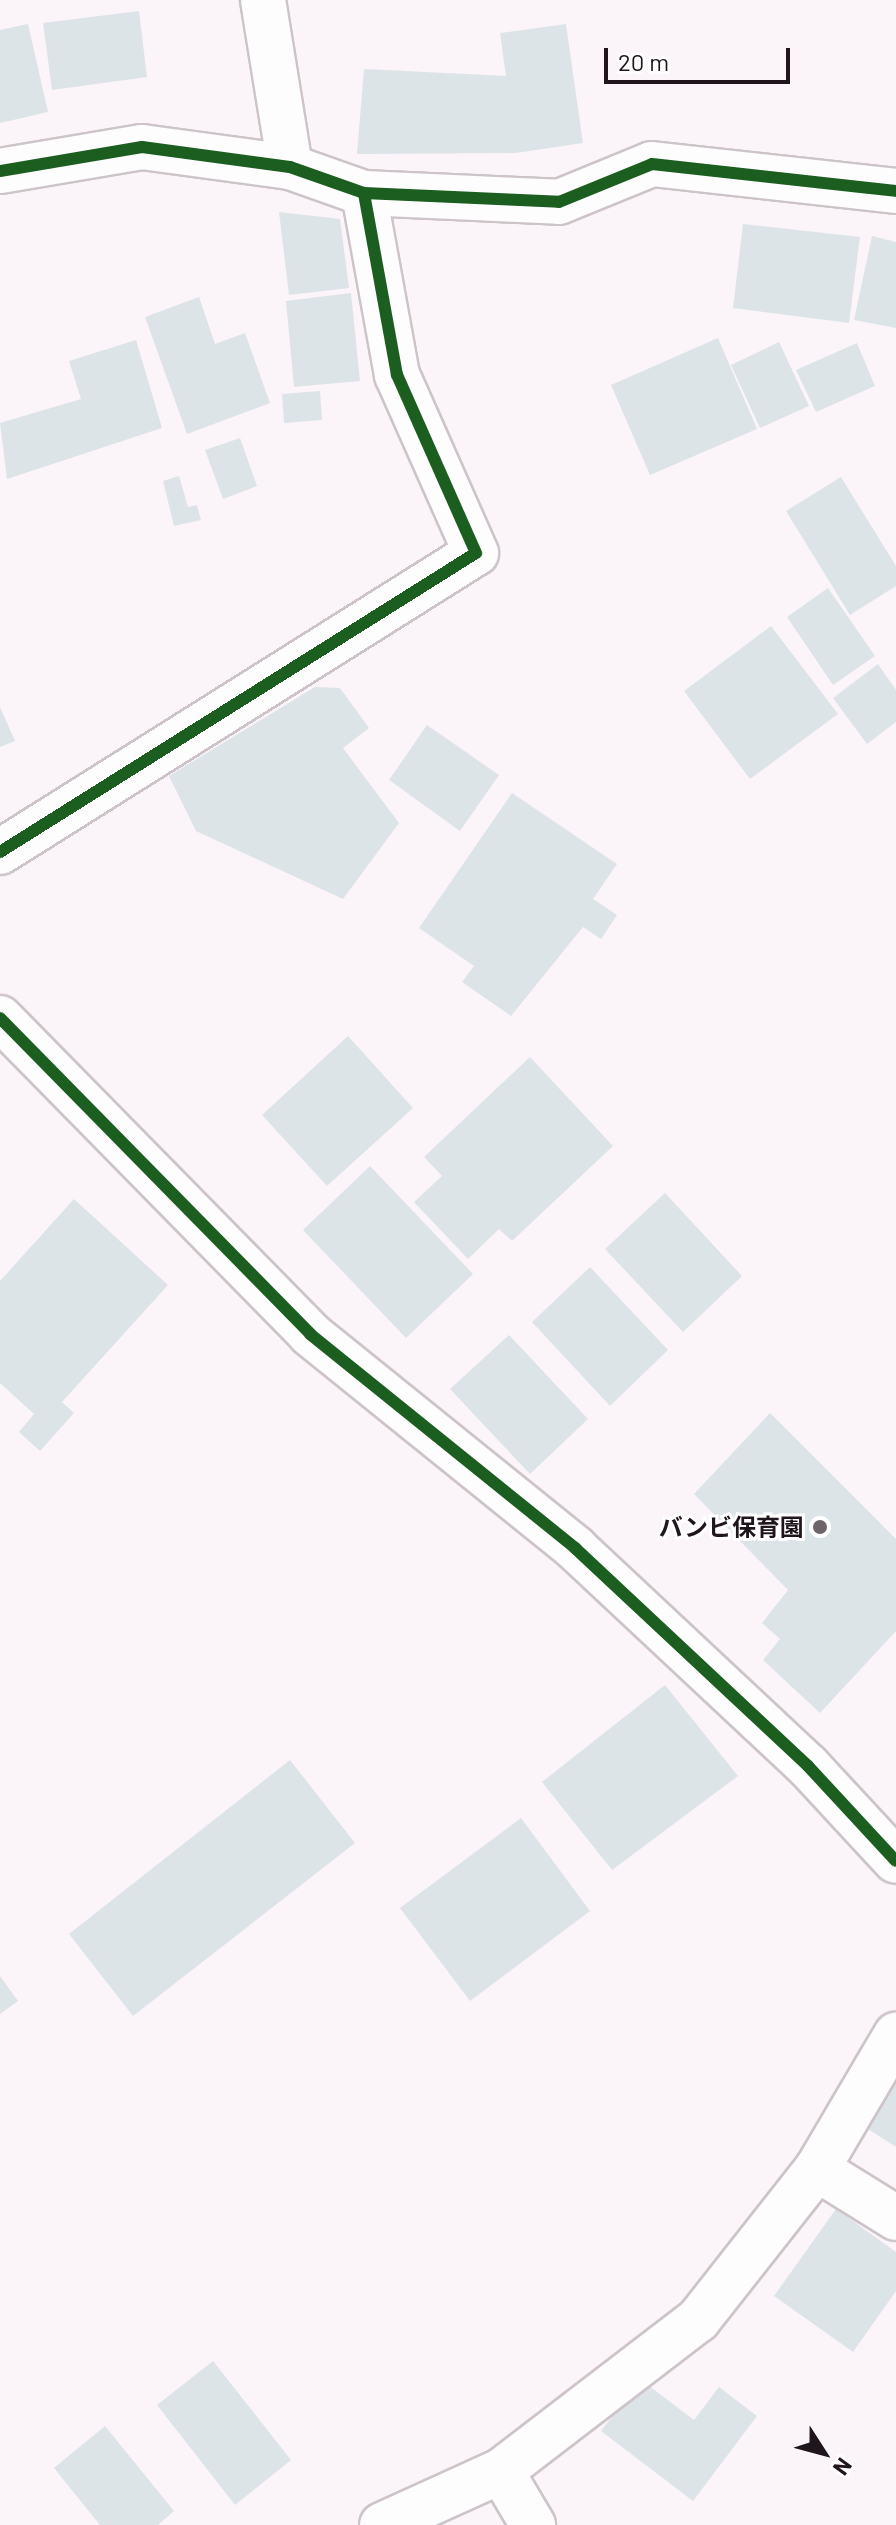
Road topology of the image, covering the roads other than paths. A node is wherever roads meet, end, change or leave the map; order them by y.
1 (263, 0) edge
2 (290, 167) junction
3 (0, 171) edge
4 (896, 191) edge
5 (364, 193) junction
6 (0, 852) edge
7 (0, 1018) edge
8 (896, 1861) edge
9 (896, 2035) edge
10 (817, 2169) junction
11 (896, 2218) edge
12 (501, 2471) junction
13 (382, 2525) edge
14 (533, 2525) edge

1 - 2 street
2 - 3 street
2 - 5 street
4 - 5 street
5 - 6 street
7 - 8 street
9 - 10 street
10 - 11 street
10 - 12 street
12 - 13 street
12 - 14 street

